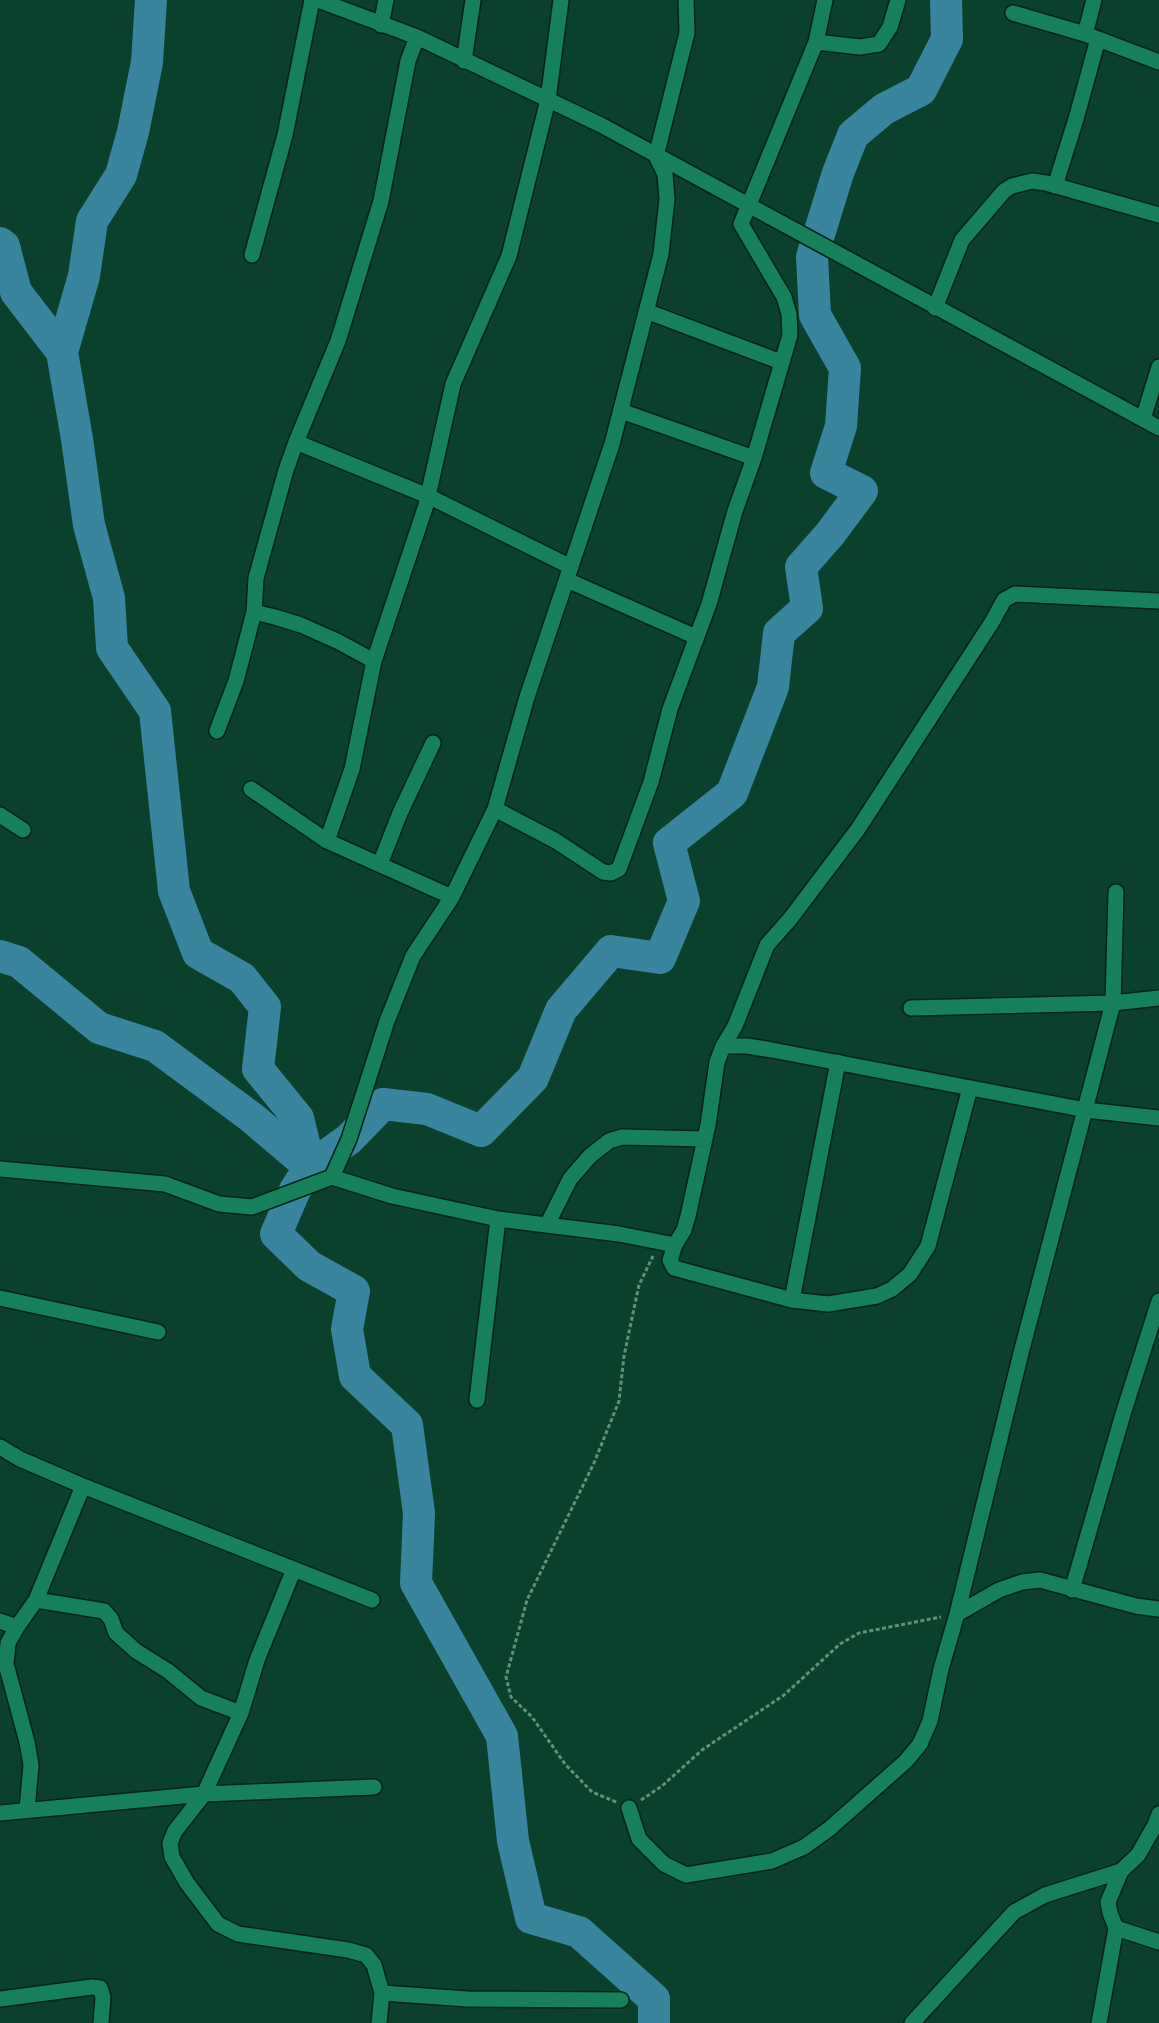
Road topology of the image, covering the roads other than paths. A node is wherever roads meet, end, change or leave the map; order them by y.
1 (312, 0) edge
2 (318, 0) edge
3 (386, 0) edge
4 (474, 0) edge
5 (561, 0) edge
6 (686, 0) edge
7 (825, 0) edge
8 (898, 0) edge
9 (1094, 0) edge
10 (1013, 13) dead end
11 (381, 25) junction
12 (1092, 36) junction
13 (417, 37) junction
14 (816, 42) junction
15 (464, 61) junction
16 (1159, 62) edge
17 (548, 100) junction
18 (656, 156) junction
19 (1055, 186) junction
20 (749, 206) junction
21 (1159, 215) edge
22 (252, 255) dead end
23 (935, 308) junction
24 (646, 311) junction
25 (781, 362) junction
26 (1159, 367) edge
27 (621, 411) junction
28 (1143, 419) junction
29 (1159, 428) edge
30 (296, 442) junction
31 (754, 458) junction
32 (428, 496) junction
33 (569, 574) junction
34 (1159, 601) edge
35 (254, 612) junction
36 (696, 637) junction
37 (374, 661) junction
38 (217, 731) dead end
39 (433, 743) dead end
40 (251, 789) dead end
41 (495, 809) junction
42 (0, 815) edge
43 (23, 830) dead end
44 (327, 841) junction
45 (380, 864) junction
46 (1116, 892) dead end
47 (452, 897) junction
48 (1159, 998) edge
49 (1113, 1003) junction
50 (911, 1008) dead end
51 (723, 1046) junction
52 (838, 1062) junction
53 (970, 1088) junction
54 (1086, 1110) junction
55 (1159, 1118) edge
56 (705, 1139) junction
57 (0, 1169) edge
58 (332, 1177) junction
59 (498, 1219) junction
60 (547, 1225) junction
61 (676, 1245) junction
62 (0, 1298) edge
63 (792, 1300) junction
64 (1159, 1302) edge
65 (158, 1332) dead end
66 (477, 1400) dead end
67 (0, 1447) edge
68 (84, 1486) junction
69 (294, 1569) junction
70 (1072, 1590) junction
71 (36, 1600) junction
72 (372, 1600) dead end
73 (1159, 1609) edge
74 (957, 1614) junction
75 (0, 1621) edge
76 (17, 1626) junction
77 (241, 1713) junction
78 (374, 1787) dead end
79 (204, 1794) junction
80 (629, 1808) road end
81 (27, 1810) junction
82 (0, 1813) edge
83 (1159, 1814) edge
84 (1121, 1872) junction
85 (1116, 1928) junction
86 (1159, 1942) edge
87 (382, 1992) junction
88 (0, 1998) edge
89 (621, 2000) dead end
90 (101, 2023) edge
91 (379, 2023) edge
92 (912, 2023) edge
93 (1099, 2023) edge

1 - 22 street
2 - 11 street
3 - 11 street
4 - 15 street
5 - 17 street
6 - 18 street
7 - 14 street
8 - 14 street
9 - 12 street
10 - 12 street
11 - 13 street
12 - 16 street
12 - 19 street
13 - 15 street
13 - 30 street
14 - 20 street
15 - 17 street
17 - 18 street
17 - 32 street
18 - 20 street
18 - 24 street
19 - 21 street
19 - 23 street
20 - 23 street
20 - 25 street
23 - 28 street
24 - 25 street
24 - 27 street
25 - 31 street
26 - 28 street
27 - 31 street
27 - 33 street
28 - 29 street
30 - 32 street
30 - 35 street
31 - 36 street
32 - 33 street
32 - 37 street
33 - 36 street
33 - 41 street
34 - 51 street
35 - 37 street
35 - 38 street
36 - 41 street
37 - 44 street
39 - 45 street
40 - 44 street
41 - 47 street
42 - 43 street
44 - 45 street
45 - 47 street
46 - 49 street
47 - 58 street
48 - 49 street
49 - 50 street
49 - 54 street
51 - 52 street
51 - 56 street
52 - 53 street
52 - 63 street
53 - 54 street
53 - 63 street
54 - 55 street
54 - 74 street
56 - 60 street
56 - 61 street
57 - 58 street
58 - 59 street
59 - 60 street
59 - 66 street
60 - 61 street
61 - 63 street
62 - 65 street
64 - 70 street
67 - 68 street
68 - 69 street
68 - 71 street
69 - 72 street
69 - 77 street
70 - 73 street
70 - 74 street
71 - 76 street
71 - 77 street
74 - 80 street
75 - 76 street
76 - 81 street
77 - 79 street
78 - 79 street
79 - 81 street
79 - 87 street
81 - 82 street
83 - 84 street
84 - 85 street
84 - 92 street
85 - 86 street
85 - 93 street
87 - 89 street
87 - 91 street
88 - 90 street

